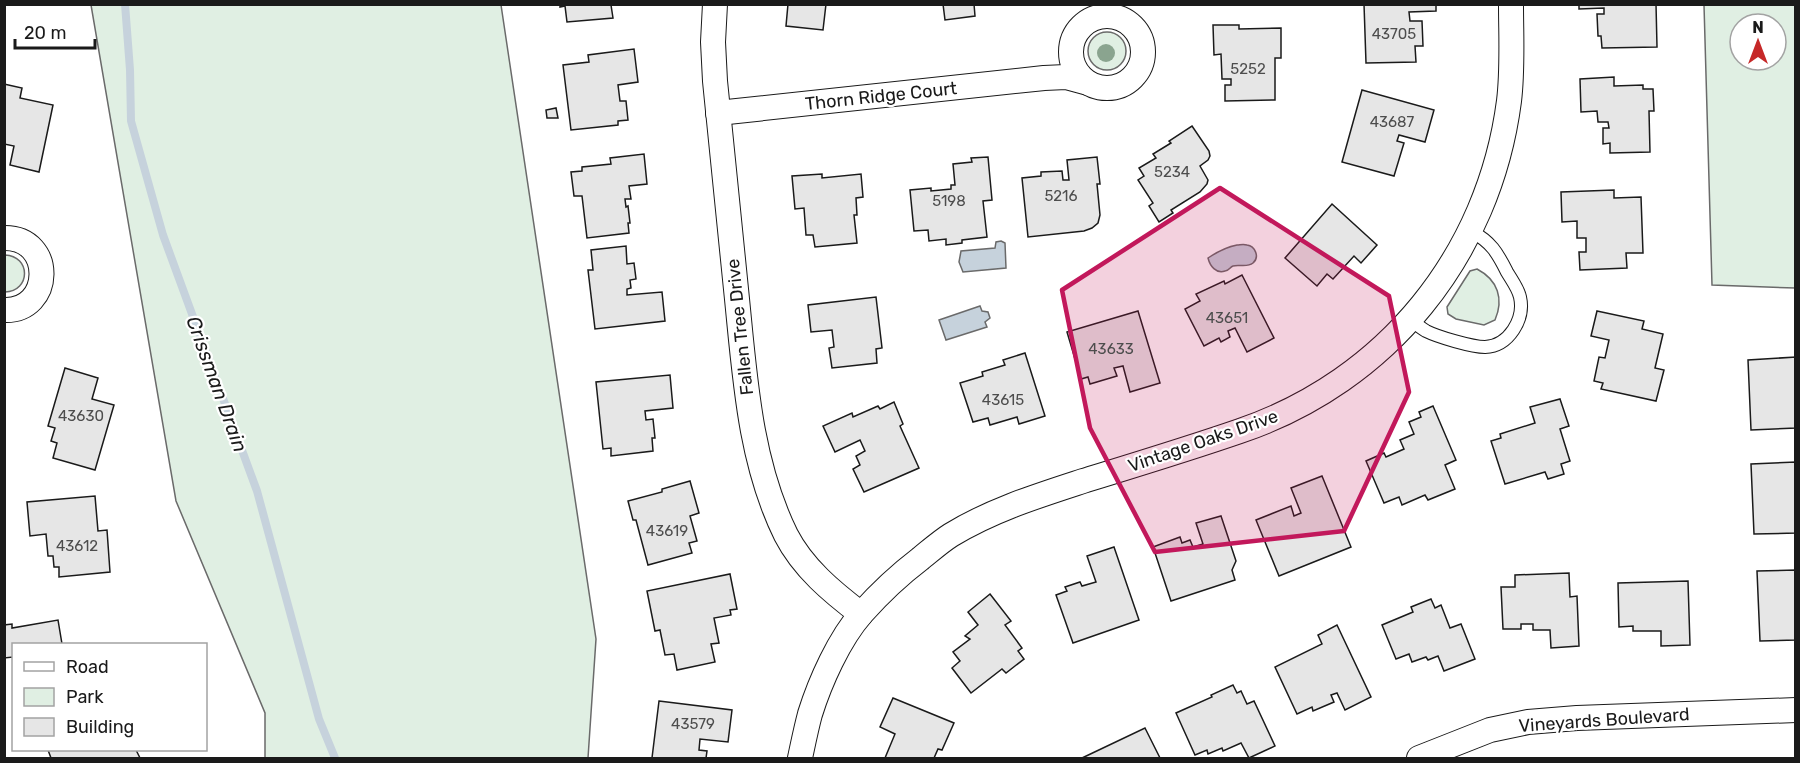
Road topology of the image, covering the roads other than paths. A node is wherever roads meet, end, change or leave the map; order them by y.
1 (715, 4) edge
2 (1511, 4) edge
3 (1071, 41) junction
4 (1044, 78) junction
5 (1088, 83) junction
6 (718, 113) junction
7 (1471, 231) junction
8 (4, 238) edge
9 (14, 308) edge
10 (1411, 320) junction
11 (4, 327) edge
12 (861, 614) junction
13 (1796, 710) edge
14 (800, 759) edge
15 (1419, 759) edge

1 - 6 street, Fallen Tree Drive
2 - 7 street, Vintage Oaks Drive
3 - 4 street, Thorn Ridge Court
3 - 5 street
3 - 5 street, Thorn Ridge Court
4 - 5 street, Thorn Ridge Court
4 - 6 street, Thorn Ridge Court
6 - 12 street, Fallen Tree Drive
7 - 10 street, Vintage Oaks Drive
7 - 10 lane
8 - 9 street
9 - 11 street
10 - 12 street, Vintage Oaks Drive
12 - 14 street, Vintage Oaks Drive
13 - 15 street, Vineyards Boulevard

